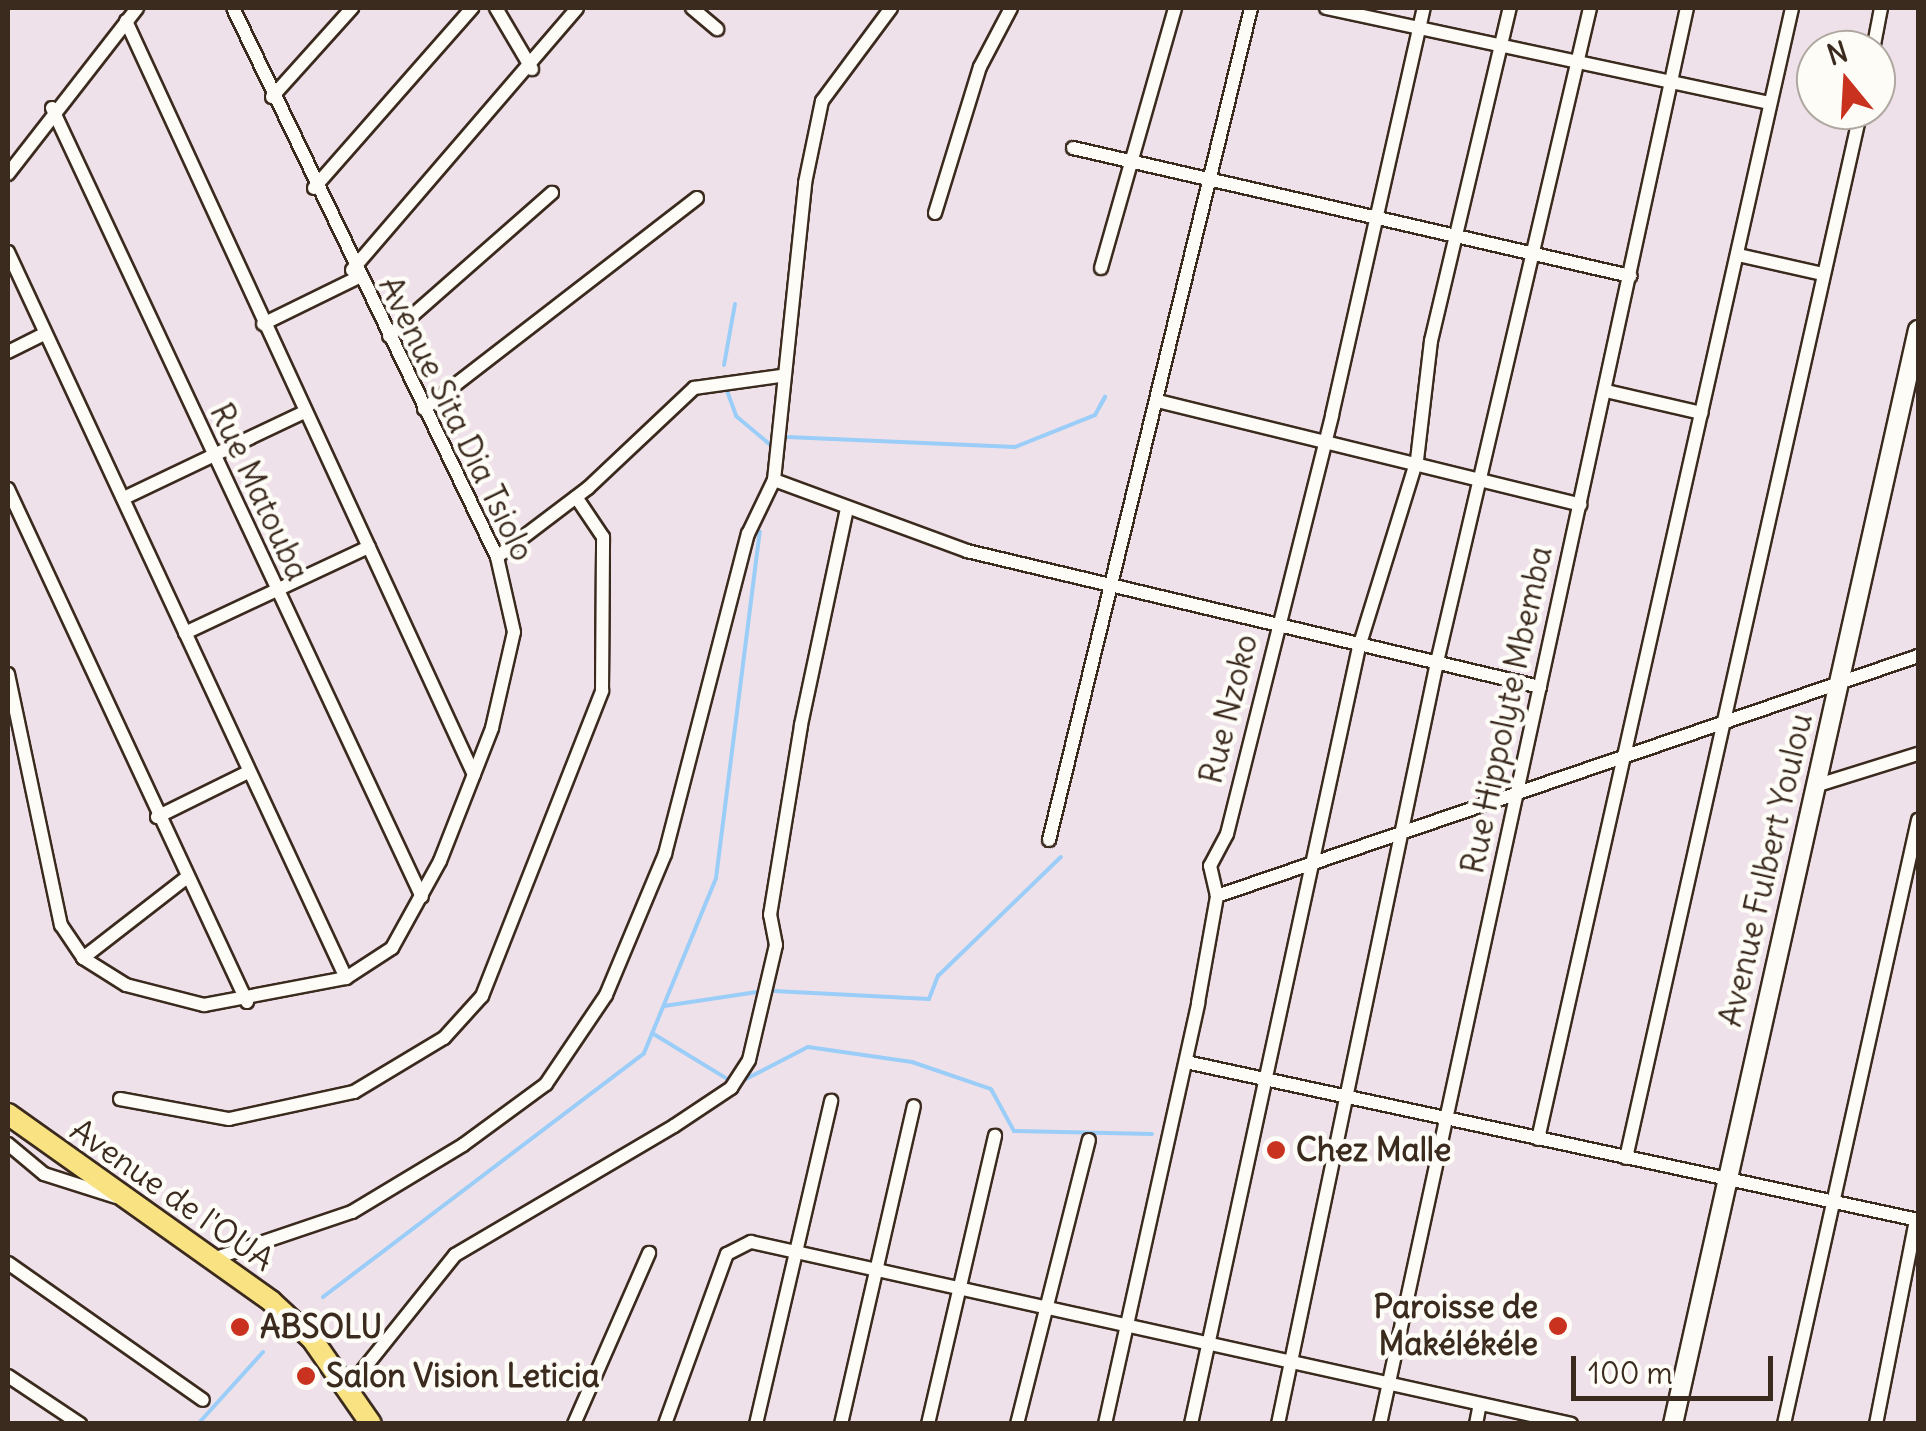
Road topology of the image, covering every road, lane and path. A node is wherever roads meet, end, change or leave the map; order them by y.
1 (137, 8) edge
2 (233, 8) edge
3 (352, 8) edge
4 (472, 8) edge
5 (496, 8) edge
6 (577, 8) edge
7 (692, 8) edge
8 (890, 8) edge
9 (1011, 8) edge
10 (1175, 8) edge
11 (1251, 8) edge
12 (1326, 8) edge
13 (1424, 8) edge
14 (1510, 8) edge
15 (1590, 8) edge
16 (1687, 8) edge
17 (1792, 8) edge
18 (126, 21) junction
19 (1418, 26) junction
20 (716, 29) dead end
21 (1501, 48) junction
22 (1577, 63) junction
23 (532, 69) junction
24 (1672, 86) junction
25 (272, 97) junction
26 (1770, 103) junction
27 (52, 108) junction
28 (1857, 130) edge
29 (1073, 148) dead end
30 (1131, 163) junction
31 (8, 174) edge
32 (1214, 185) junction
33 (314, 188) junction
34 (552, 193) dead end
35 (697, 198) dead end
36 (935, 213) dead end
37 (1374, 219) junction
38 (1458, 238) junction
39 (8, 252) edge
40 (1738, 255) junction
41 (1534, 258) junction
42 (1100, 268) dead end
43 (354, 274) junction
44 (1822, 274) junction
45 (1630, 276) junction
46 (263, 324) junction
47 (1918, 330) edge
48 (44, 334) junction
49 (389, 336) junction
50 (8, 352) edge
51 (781, 376) junction
52 (1606, 391) junction
53 (1158, 400) junction
54 (424, 410) junction
55 (304, 412) junction
56 (1700, 413) junction
57 (1322, 440) junction
58 (211, 456) junction
59 (1417, 460) junction
60 (1483, 474) junction
61 (774, 480) junction
62 (8, 490) edge
63 (576, 496) junction
64 (124, 498) junction
65 (1580, 504) junction
66 (846, 509) junction
67 (369, 547) junction
68 (497, 557) junction
69 (1110, 588) junction
70 (275, 591) junction
71 (1278, 627) junction
72 (184, 633) junction
73 (1359, 647) junction
74 (1918, 656) edge
75 (1438, 662) junction
76 (8, 674) edge
77 (1837, 686) junction
78 (1540, 688) junction
79 (1720, 722) junction
80 (1918, 754) edge
81 (1625, 755) junction
82 (248, 772) junction
83 (474, 775) junction
84 (1815, 786) junction
85 (1517, 794) junction
86 (156, 817) junction
87 (1918, 820) edge
88 (1407, 829) junction
89 (1049, 840) dead end
90 (1314, 862) junction
91 (186, 878) junction
92 (1217, 896) junction
93 (422, 897) junction
94 (84, 958) junction
95 (346, 978) junction
96 (247, 1002) junction
97 (1186, 1062) junction
98 (1264, 1083) junction
99 (120, 1099) dead end
100 (831, 1101) dead end
101 (1352, 1101) junction
102 (914, 1106) dead end
103 (8, 1114) edge
104 (1446, 1119) junction
105 (995, 1136) dead end
106 (1538, 1138) junction
107 (1089, 1140) dead end
108 (8, 1144) edge
109 (1626, 1158) junction
110 (1727, 1180) junction
111 (124, 1199) junction
112 (1832, 1204) junction
113 (1917, 1220) edge
114 (795, 1252) junction
115 (649, 1253) dead end
116 (219, 1258) junction
117 (8, 1263) edge
118 (876, 1270) junction
119 (959, 1288) junction
120 (1041, 1308) junction
121 (1127, 1326) junction
122 (1207, 1344) junction
123 (1294, 1363) junction
124 (8, 1376) edge
125 (1388, 1384) junction
126 (350, 1386) junction
127 (204, 1400) dead end
128 (1480, 1404) junction
129 (1566, 1423) edge
130 (80, 1424) edge
131 (371, 1424) edge
132 (574, 1424) edge
133 (665, 1424) edge
134 (756, 1424) edge
135 (840, 1424) edge
136 (928, 1424) edge
137 (1017, 1424) edge
138 (1106, 1424) edge
139 (1191, 1424) edge
140 (1278, 1424) edge
141 (1380, 1424) edge
142 (1476, 1424) edge
143 (1673, 1424) edge
144 (1784, 1424) edge
145 (1876, 1424) edge

1 - 18 street
2 - 25 street, Avenue Sita Dia Tsiolo
3 - 25 street
4 - 33 street
5 - 23 street
6 - 23 street
7 - 20 street
8 - 51 street
9 - 36 street
10 - 30 street
11 - 32 street
12 - 19 street
13 - 19 street, Rue Nzoko
14 - 21 street
15 - 22 street
16 - 24 street, Rue Hippolyte Mbemba
17 - 26 street
18 - 27 street
18 - 46 street
19 - 21 street
19 - 37 street, Rue Nzoko
21 - 22 street
21 - 38 street
22 - 24 street
22 - 41 street
23 - 43 street
24 - 26 street
24 - 45 street, Rue Hippolyte Mbemba
25 - 33 street, Avenue Sita Dia Tsiolo
26 - 40 street
27 - 31 street
27 - 58 street, Rue Matouba
28 - 44 street
29 - 30 street
30 - 32 street
30 - 42 street
32 - 37 street
32 - 53 street
33 - 43 street, Avenue Sita Dia Tsiolo
34 - 49 street
35 - 54 street
37 - 38 street
37 - 57 street, Rue Nzoko
38 - 41 street
38 - 59 street
39 - 48 street
40 - 44 street
40 - 56 street
41 - 45 street
41 - 60 street
43 - 46 street
43 - 49 street, Avenue Sita Dia Tsiolo
44 - 79 street
45 - 52 street, Rue Hippolyte Mbemba
46 - 55 street
47 - 77 main road, Avenue Fulbert Youlou
48 - 50 street
48 - 64 street
49 - 54 street, Avenue Sita Dia Tsiolo
51 - 61 street
51 - 63 street
52 - 56 street
52 - 65 street, Rue Hippolyte Mbemba
53 - 57 street
53 - 69 street
54 - 68 street, Avenue Sita Dia Tsiolo
55 - 58 street
55 - 67 street
56 - 81 street
57 - 59 street
57 - 71 street, Rue Nzoko
58 - 64 street
58 - 70 street, Rue Matouba
59 - 60 street
59 - 73 street
60 - 65 street
60 - 75 street
61 - 66 street
61 - 116 street
62 - 86 street
63 - 68 street
63 - 99 street
64 - 72 street
65 - 78 street, Rue Hippolyte Mbemba
66 - 69 street
66 - 126 street
67 - 70 street
67 - 83 street
68 - 83 street, Avenue Sita Dia Tsiolo
69 - 71 street
69 - 89 street
70 - 72 street
70 - 93 street, Rue Matouba
71 - 73 street
71 - 92 street, Rue Nzoko
72 - 82 street
73 - 75 street
73 - 90 street
74 - 77 street
75 - 78 street
75 - 88 street
76 - 94 street
77 - 79 street
77 - 84 main road, Avenue Fulbert Youlou
78 - 85 street, Rue Hippolyte Mbemba
79 - 81 street
79 - 109 street
80 - 84 street
81 - 85 street
81 - 106 street
82 - 86 street
82 - 95 street
83 - 93 street, Avenue Sita Dia Tsiolo
84 - 110 main road, Avenue Fulbert Youlou
85 - 88 street
85 - 104 street, Rue Hippolyte Mbemba
86 - 91 street
87 - 112 street
88 - 90 street
88 - 101 street
90 - 92 street
90 - 98 street
91 - 94 street
91 - 96 street
92 - 97 street, Rue Nzoko
93 - 95 street, Avenue Sita Dia Tsiolo
94 - 96 street, Avenue Sita Dia Tsiolo
95 - 96 street, Avenue Sita Dia Tsiolo
97 - 98 street
97 - 121 street, Rue Nzoko
98 - 101 street
98 - 122 street
100 - 114 street
101 - 104 street
101 - 123 street
102 - 118 street
103 - 111 main road, Avenue de l'OUA
104 - 106 street
104 - 125 street, Rue Hippolyte Mbemba
105 - 119 street
106 - 109 street
107 - 120 street
108 - 111 street
109 - 110 street
110 - 112 street
110 - 143 main road, Avenue Fulbert Youlou
111 - 116 main road, Avenue de l'OUA
112 - 113 street
112 - 144 street
113 - 145 street
114 - 118 street
114 - 133 street
114 - 134 street
115 - 132 street
116 - 126 main road, Avenue de l'OUA
117 - 127 street
118 - 119 street
118 - 135 street
119 - 120 street
119 - 136 street
120 - 121 street
120 - 137 street
121 - 122 street
121 - 138 street, Rue Nzoko
122 - 123 street
122 - 139 street
123 - 125 street
123 - 140 street
124 - 130 street
125 - 128 street
125 - 141 street, Rue Hippolyte Mbemba
126 - 131 main road, Avenue de l'OUA
128 - 129 street
128 - 142 street

